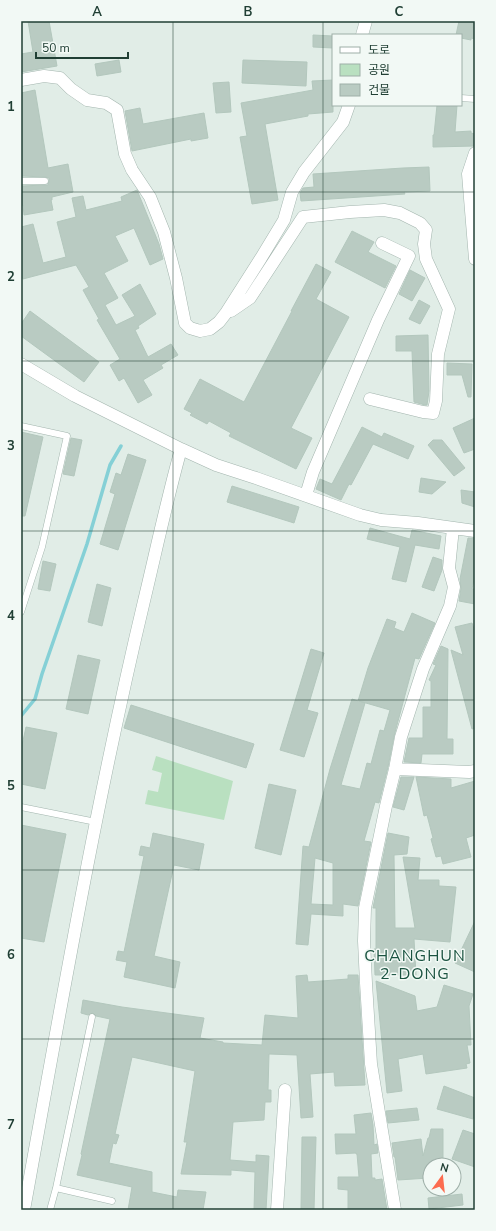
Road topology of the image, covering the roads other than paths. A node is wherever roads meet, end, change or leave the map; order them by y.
1 (366, 21) edge
2 (362, 34) edge
3 (21, 80) edge
4 (462, 98) edge
5 (475, 99) edge
6 (349, 106) edge
7 (475, 153) edge
8 (21, 181) edge
9 (45, 181) dead end
10 (382, 243) dead end
11 (475, 259) edge
12 (226, 313) junction
13 (21, 364) edge
14 (370, 399) dead end
15 (21, 426) edge
16 (181, 449) junction
17 (306, 495) junction
18 (453, 528) junction
19 (475, 531) edge
20 (21, 612) edge
21 (395, 769) junction
22 (475, 771) edge
23 (21, 807) edge
24 (96, 822) junction
25 (92, 1017) dead end
26 (285, 1090) dead end
27 (56, 1188) junction
28 (112, 1201) dead end
29 (24, 1210) edge
30 (50, 1210) edge
31 (277, 1210) edge
32 (395, 1210) edge

1 - 2 street
3 - 12 street
4 - 5 lane
6 - 12 street
7 - 11 street
8 - 9 lane
10 - 17 street
12 - 14 street
13 - 16 street
15 - 20 lane
16 - 17 street
16 - 24 street
17 - 18 street
18 - 19 street
18 - 21 street
21 - 22 street
21 - 32 street
23 - 24 lane
24 - 29 street
25 - 27 lane
26 - 31 street
27 - 28 lane
27 - 30 lane

